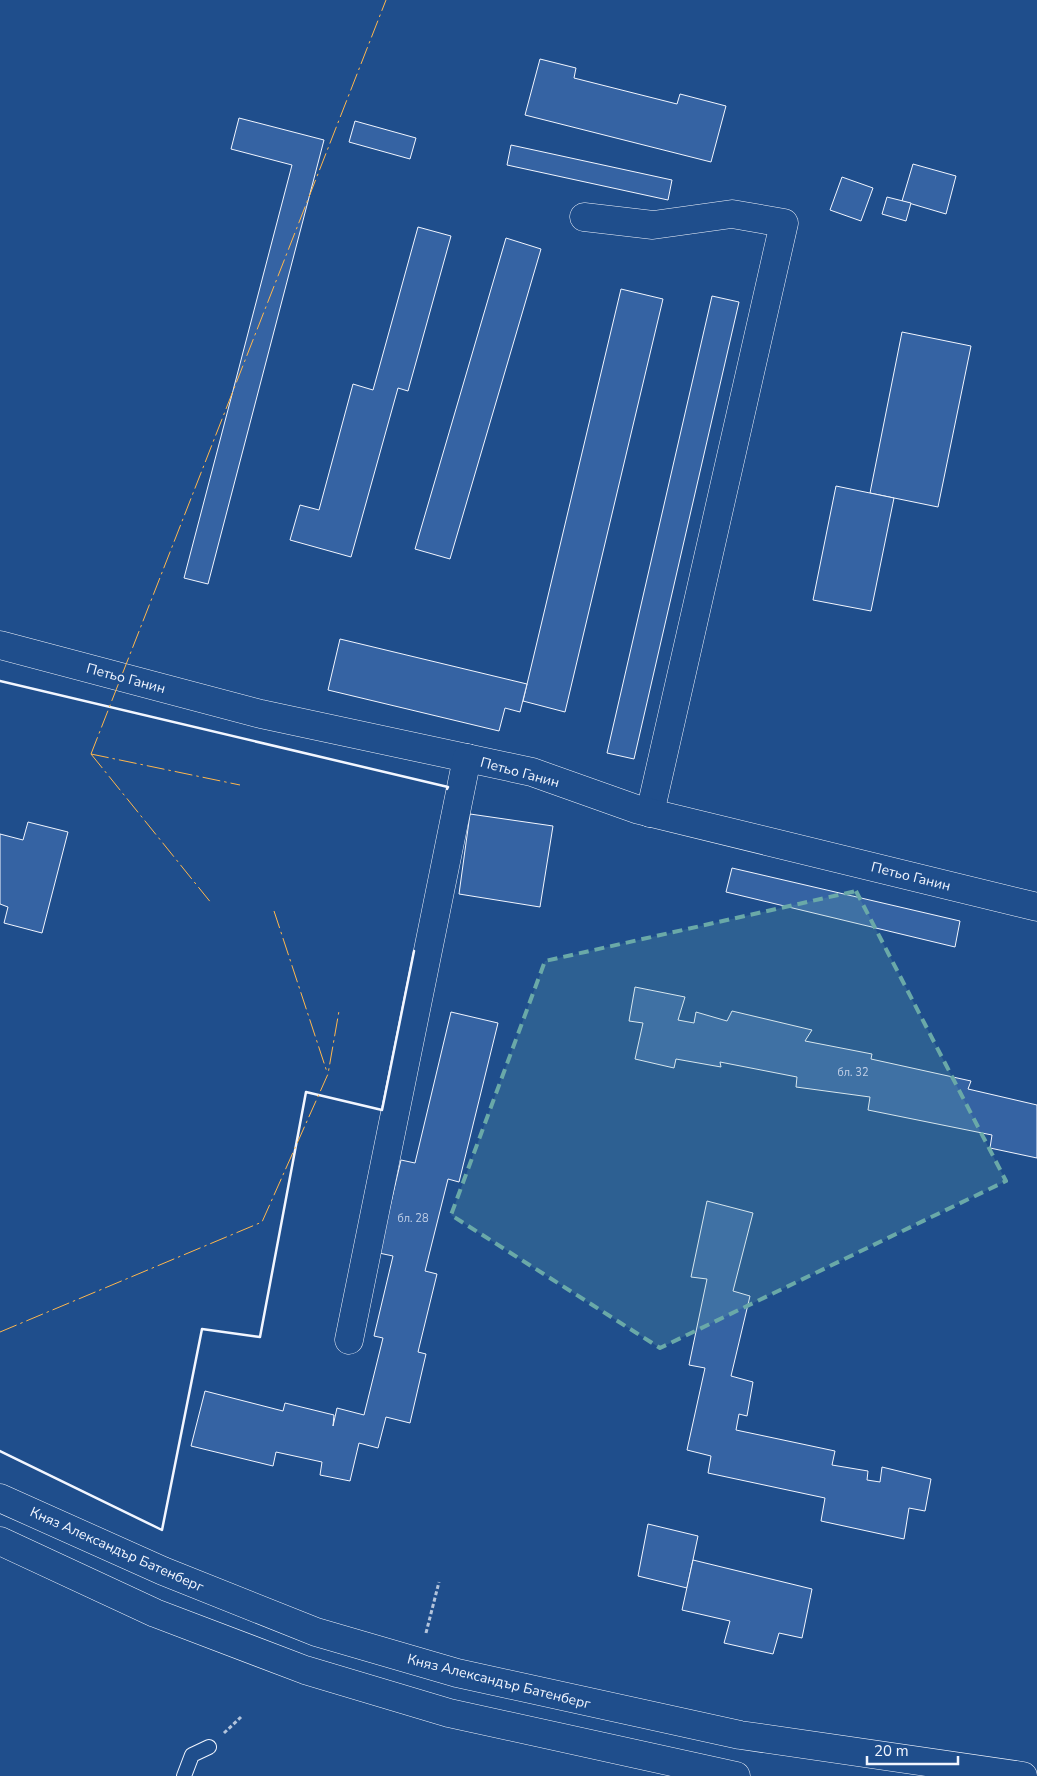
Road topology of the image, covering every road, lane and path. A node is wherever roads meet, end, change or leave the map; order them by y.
1 (584, 217) dead end
2 (0, 645) edge
3 (467, 758) junction
4 (650, 813) junction
5 (1037, 907) edge
6 (350, 1340) dead end
7 (0, 1498) edge
8 (0, 1541) edge
9 (439, 1582) dead end
10 (425, 1634) dead end
11 (209, 1747) dead end
12 (184, 1776) edge
13 (736, 1776) edge
14 (1023, 1776) edge

1 - 4 street
2 - 3 street, Петьо Ганин
3 - 4 street, Петьо Ганин
3 - 6 street
4 - 5 street, Петьо Ганин
7 - 14 street, Княз Александър Батенберг
8 - 13 street
9 - 10 path
11 - 12 lane

